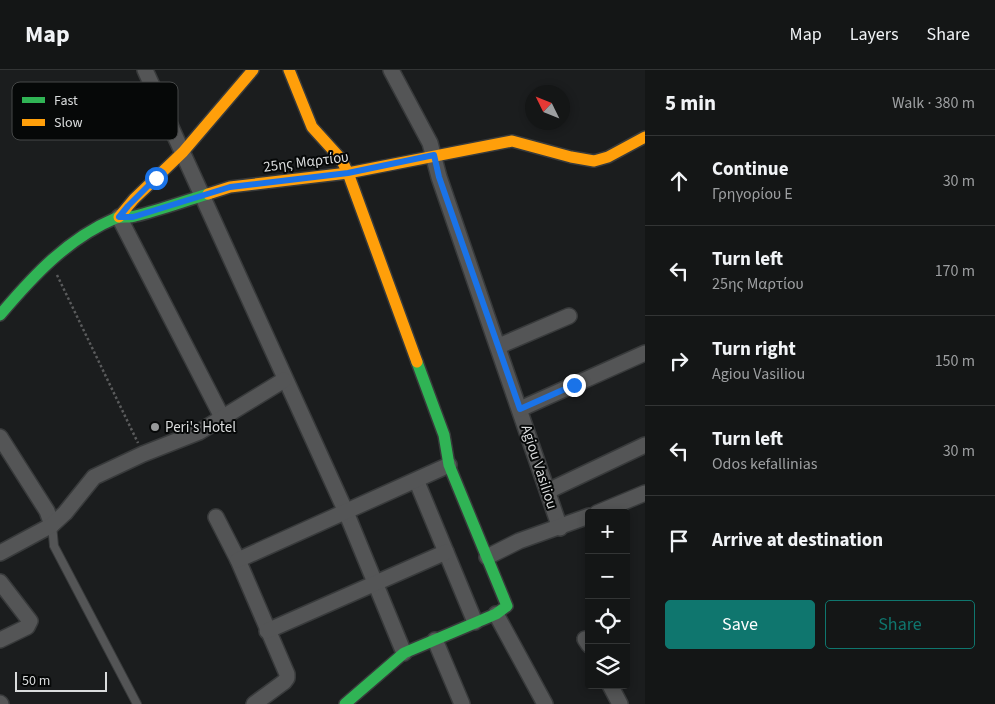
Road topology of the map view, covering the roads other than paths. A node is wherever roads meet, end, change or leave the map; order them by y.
1 (145, 70) edge
2 (253, 70) edge
3 (289, 70) edge
4 (391, 70) edge
5 (151, 82) edge
6 (645, 137) edge
7 (177, 140) edge
8 (183, 152) junction
9 (434, 155) junction
10 (348, 173) junction
11 (201, 194) junction
12 (119, 217) junction
13 (0, 315) edge
14 (569, 316) dead end
15 (499, 346) junction
16 (645, 353) edge
17 (284, 380) junction
18 (520, 409) junction
19 (222, 418) junction
20 (0, 436) edge
21 (645, 444) edge
22 (449, 465) junction
23 (417, 482) junction
24 (548, 491) junction
25 (645, 493) edge
26 (607, 509) edge
27 (346, 512) junction
28 (216, 518) dead end
29 (585, 518) edge
30 (52, 525) junction
31 (560, 528) junction
32 (446, 552) junction
33 (0, 553) edge
34 (487, 557) junction
35 (238, 560) junction
36 (0, 582) edge
37 (375, 583) junction
38 (496, 614) junction
39 (475, 622) junction
40 (267, 630) junction
41 (0, 640) edge
42 (435, 640) junction
43 (404, 653) junction
44 (612, 689) edge
45 (137, 704) edge
46 (254, 704) edge
47 (345, 704) edge
48 (462, 704) edge
49 (545, 704) edge
50 (620, 704) edge

1 - 5 street
2 - 8 street
3 - 10 street
4 - 9 street, Agiou Vasiliou
6 - 9 street, 25ης Μαρτίου
7 - 8 street
8 - 11 street
8 - 12 street
9 - 10 street, 25ης Μαρτίου
9 - 15 street, Agiou Vasiliou
10 - 11 street, 25ης Μαρτίου
10 - 22 street
11 - 12 street, 25ης Μαρτίου
11 - 17 street
12 - 13 street, 25ης Μαρτίου
12 - 19 street
14 - 15 street
15 - 18 street, Agiou Vasiliou
16 - 18 street
17 - 19 street
17 - 27 street
18 - 24 street, Agiou Vasiliou
19 - 30 street
20 - 30 street
21 - 24 street
22 - 23 street
22 - 34 street
23 - 27 street
23 - 32 street
24 - 31 street, Agiou Vasiliou
25 - 26 street
27 - 35 street
27 - 37 street
28 - 35 street
29 - 31 street
30 - 33 street
30 - 45 lane
31 - 34 street
32 - 37 street
32 - 39 street
34 - 38 street
35 - 40 street
36 - 41 street
37 - 40 street
37 - 43 street
38 - 39 street
38 - 49 street
39 - 42 street
40 - 46 street
42 - 43 street
42 - 48 street
43 - 47 street
44 - 50 street

